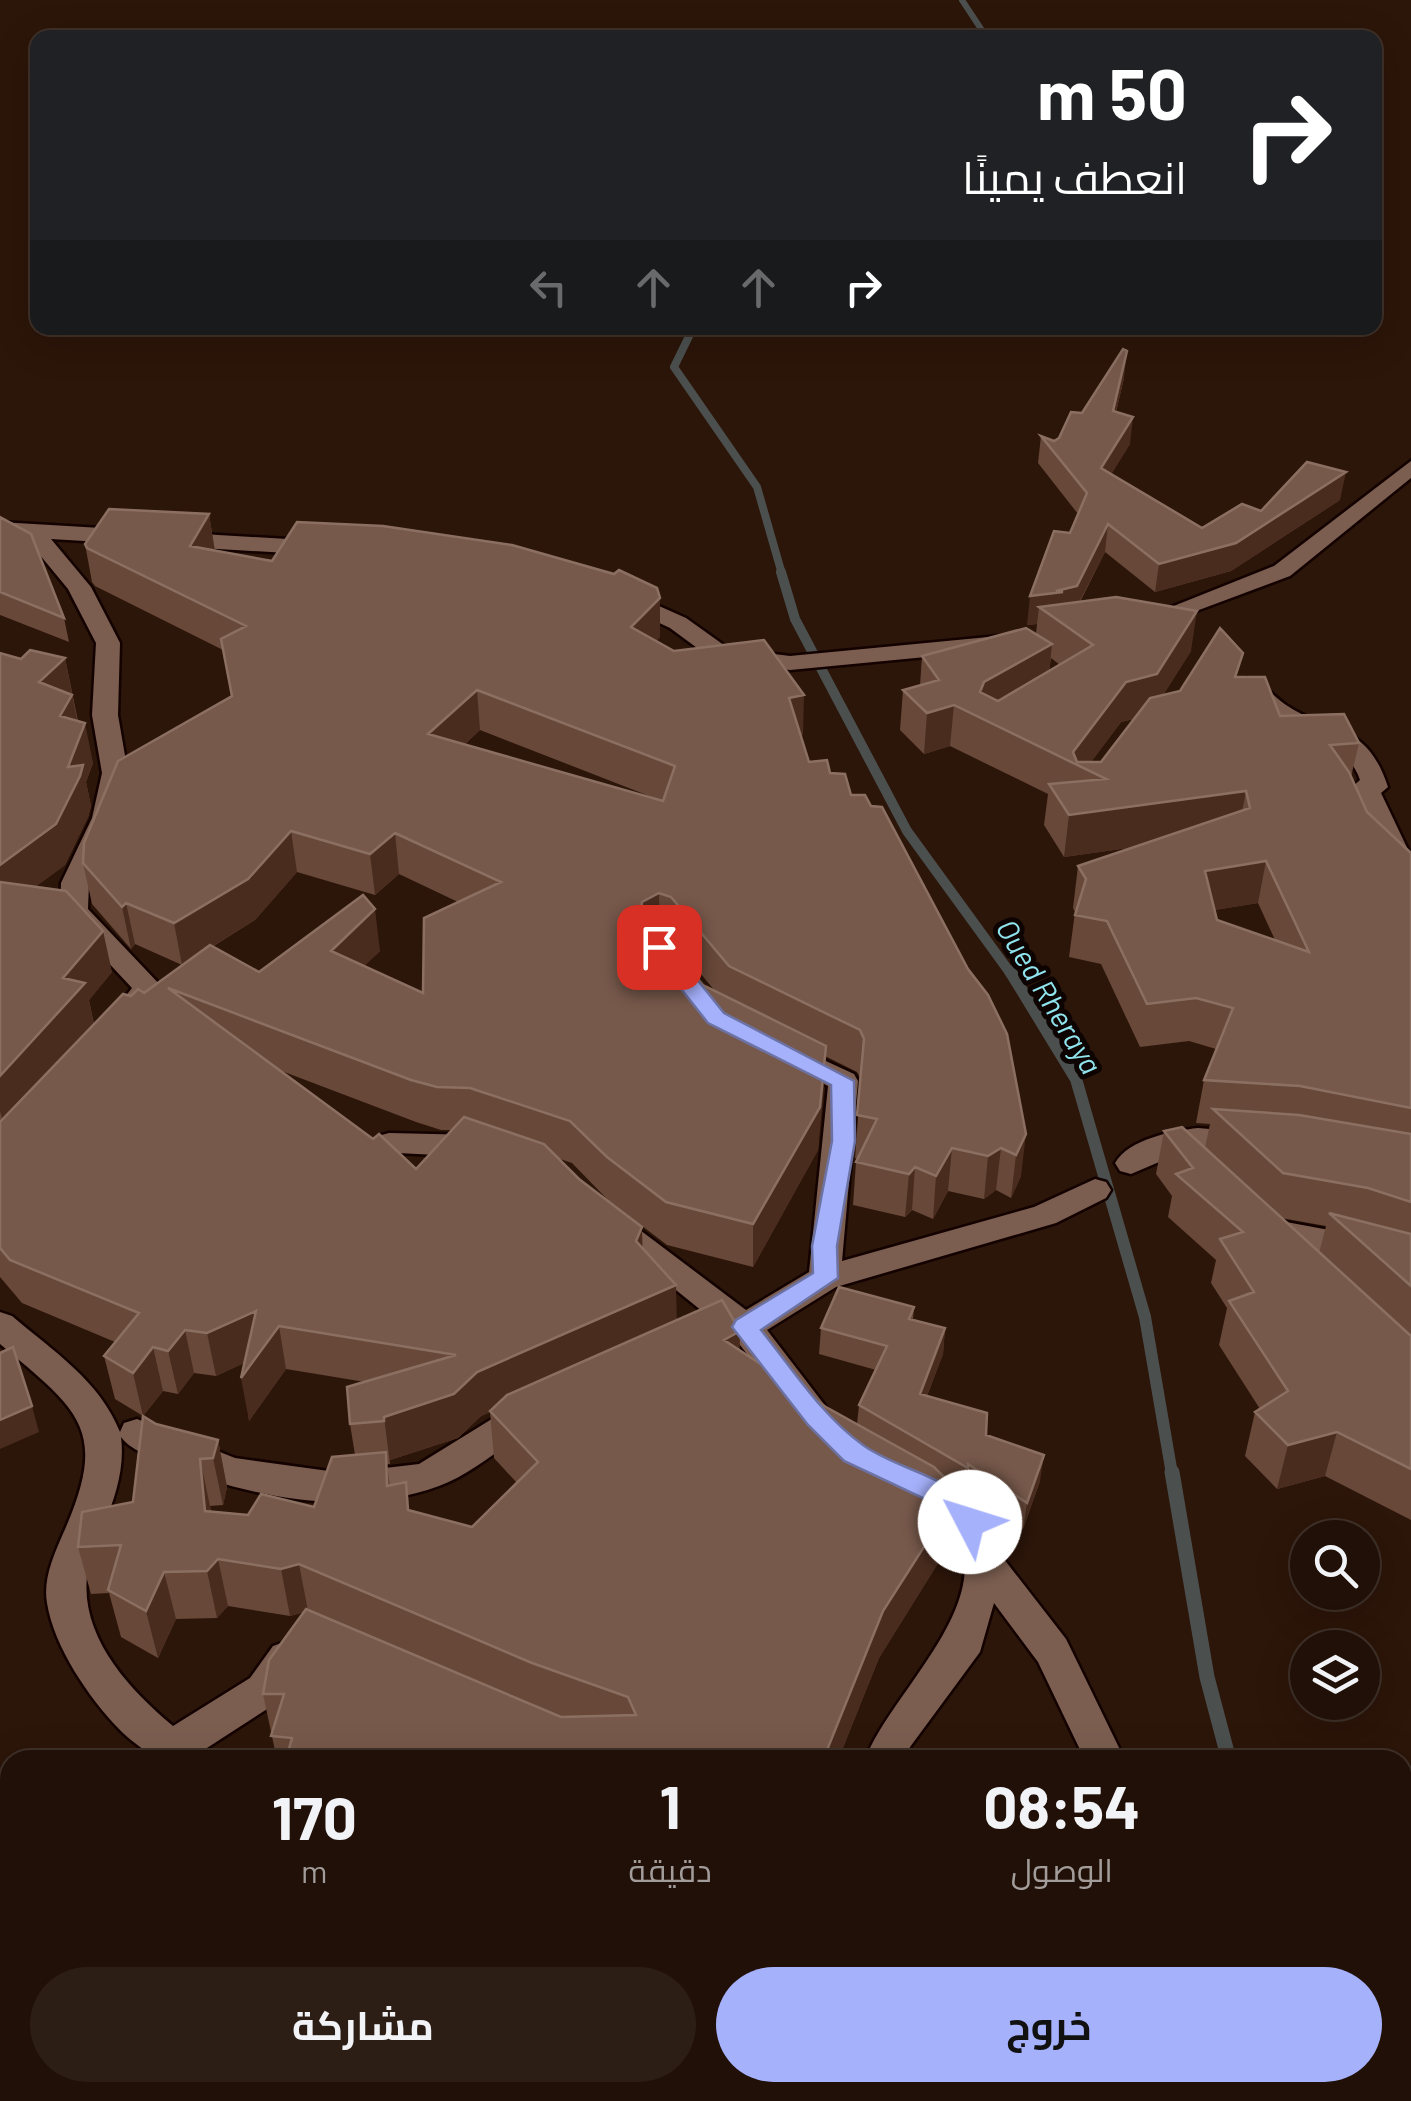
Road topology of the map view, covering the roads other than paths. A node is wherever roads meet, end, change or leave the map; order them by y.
1 (1411, 467) edge
2 (0, 529) edge
3 (33, 532) junction
4 (348, 549) edge
5 (599, 591) edge
6 (1126, 626) edge
7 (1016, 645) edge
8 (1231, 668) edge
9 (1411, 874) edge
10 (764, 1042) edge
11 (94, 1049) edge
12 (1168, 1141) junction
13 (389, 1144) edge
14 (1266, 1144) edge
15 (508, 1157) edge
16 (1131, 1163) dead end
17 (1195, 1166) edge
18 (1095, 1190) dead end
19 (1237, 1204) edge
20 (594, 1212) edge
21 (1265, 1230) junction
22 (1411, 1265) edge
23 (1309, 1272) edge
24 (826, 1278) junction
25 (0, 1325) edge
26 (745, 1327) junction
27 (702, 1335) edge
28 (549, 1406) edge
29 (137, 1433) edge
30 (842, 1442) edge
31 (886, 1468) edge
32 (984, 1561) junction
33 (323, 1638) edge
34 (168, 1750) edge
35 (178, 1750) edge
36 (889, 1750) edge
37 (1101, 1750) edge

1 - 6 street
2 - 3 street
3 - 4 street
3 - 11 street
5 - 7 street
8 - 9 street
10 - 24 street
12 - 14 street
12 - 16 street
12 - 17 street
13 - 15 street
18 - 24 street
19 - 21 street
20 - 26 street
21 - 22 street
21 - 23 street
24 - 26 street
25 - 34 street
26 - 27 street
26 - 30 street
28 - 29 street
31 - 32 street
32 - 36 street
32 - 37 street
33 - 35 street

